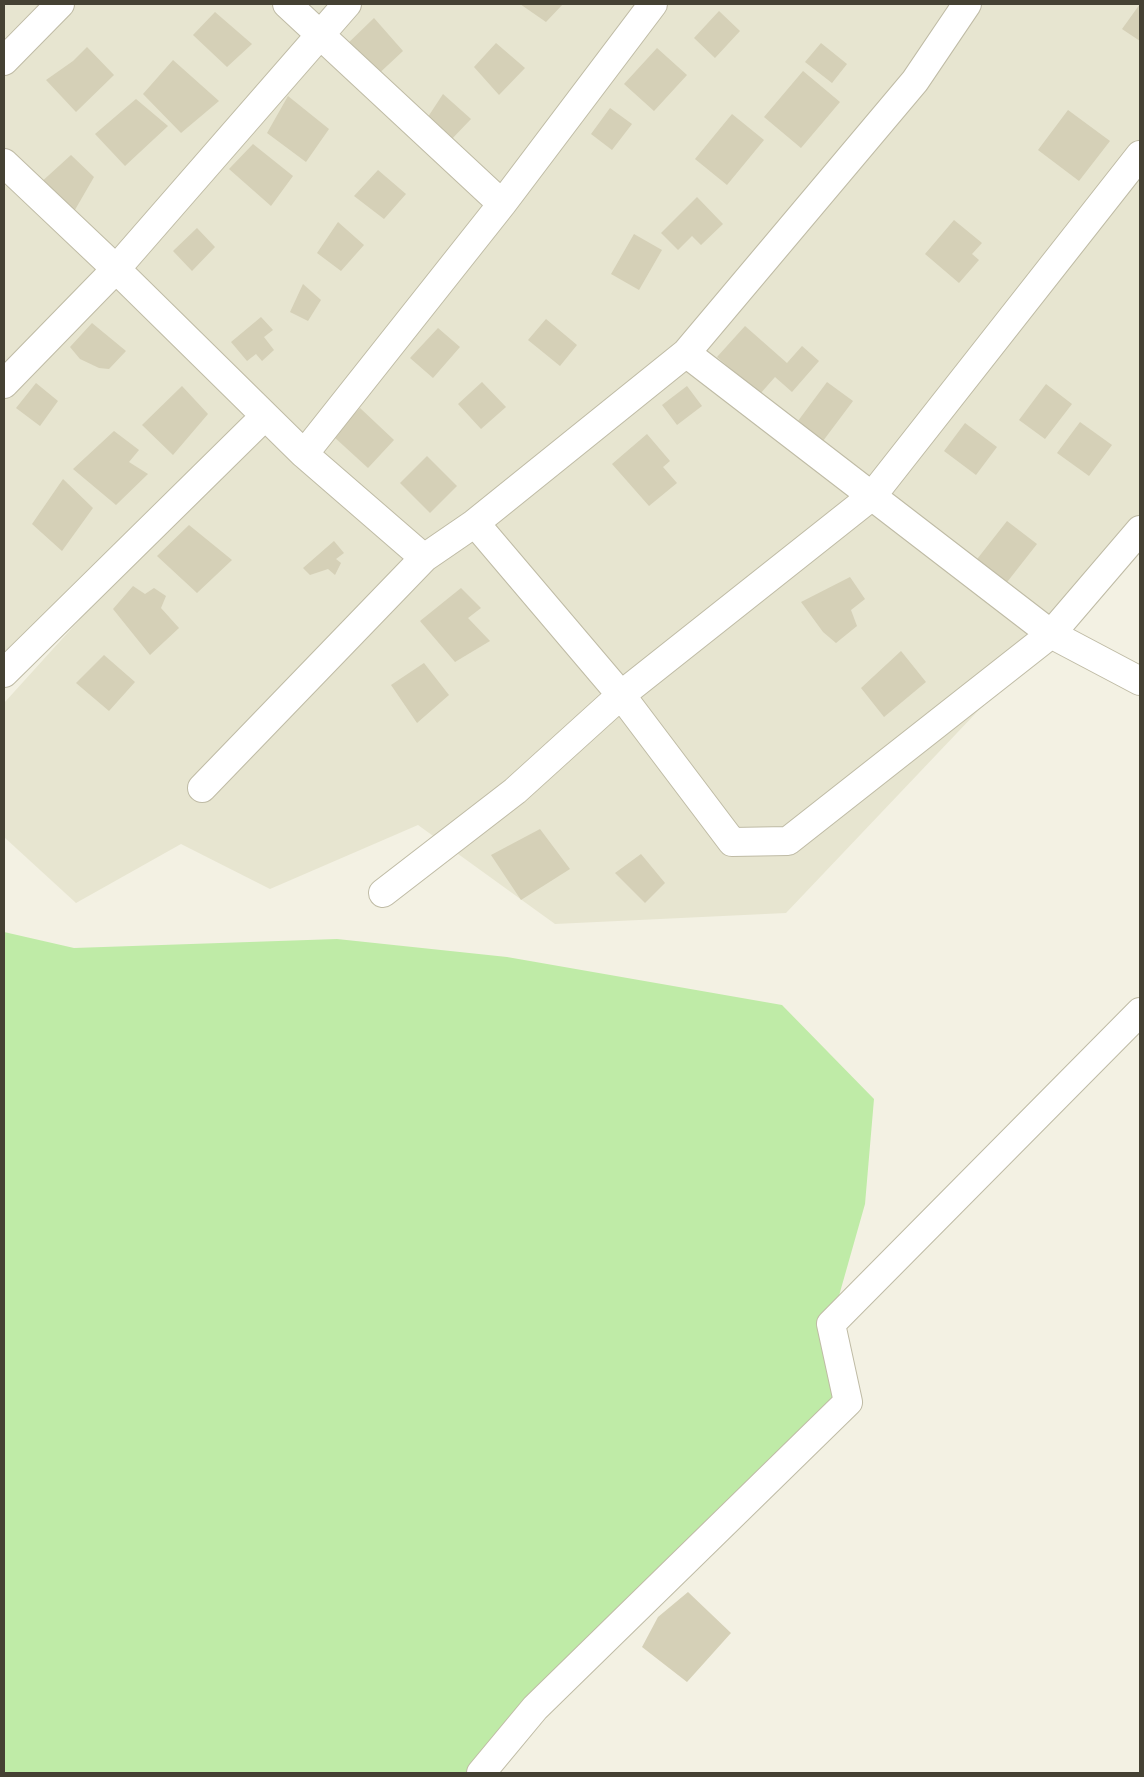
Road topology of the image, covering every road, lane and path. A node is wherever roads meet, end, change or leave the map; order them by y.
1 (60, 4) edge
2 (286, 4) edge
3 (347, 4) edge
4 (653, 4) edge
5 (967, 4) edge
6 (320, 36) junction
7 (4, 61) edge
8 (1140, 155) edge
9 (4, 163) edge
10 (502, 204) junction
11 (116, 269) junction
12 (686, 353) junction
13 (4, 384) edge
14 (265, 416) junction
15 (304, 454) junction
16 (872, 496) junction
17 (474, 523) junction
18 (1140, 530) edge
19 (424, 558) junction
20 (1051, 634) junction
21 (4, 673) edge
22 (1140, 681) edge
23 (621, 695) junction
24 (202, 788) dead end
25 (383, 893) dead end
26 (1140, 1012) edge
27 (482, 1773) edge

1 - 7 street
2 - 6 street
3 - 6 street
4 - 10 street
5 - 12 street
6 - 10 street
6 - 11 street
8 - 16 street
9 - 11 street
10 - 15 street
11 - 13 street
11 - 14 street
12 - 16 street
12 - 17 street
14 - 15 street
14 - 21 street
15 - 19 street
16 - 20 street
16 - 23 street
17 - 19 street
17 - 23 street
18 - 20 street
19 - 24 street
20 - 22 street
20 - 23 street
23 - 25 street
26 - 27 street

